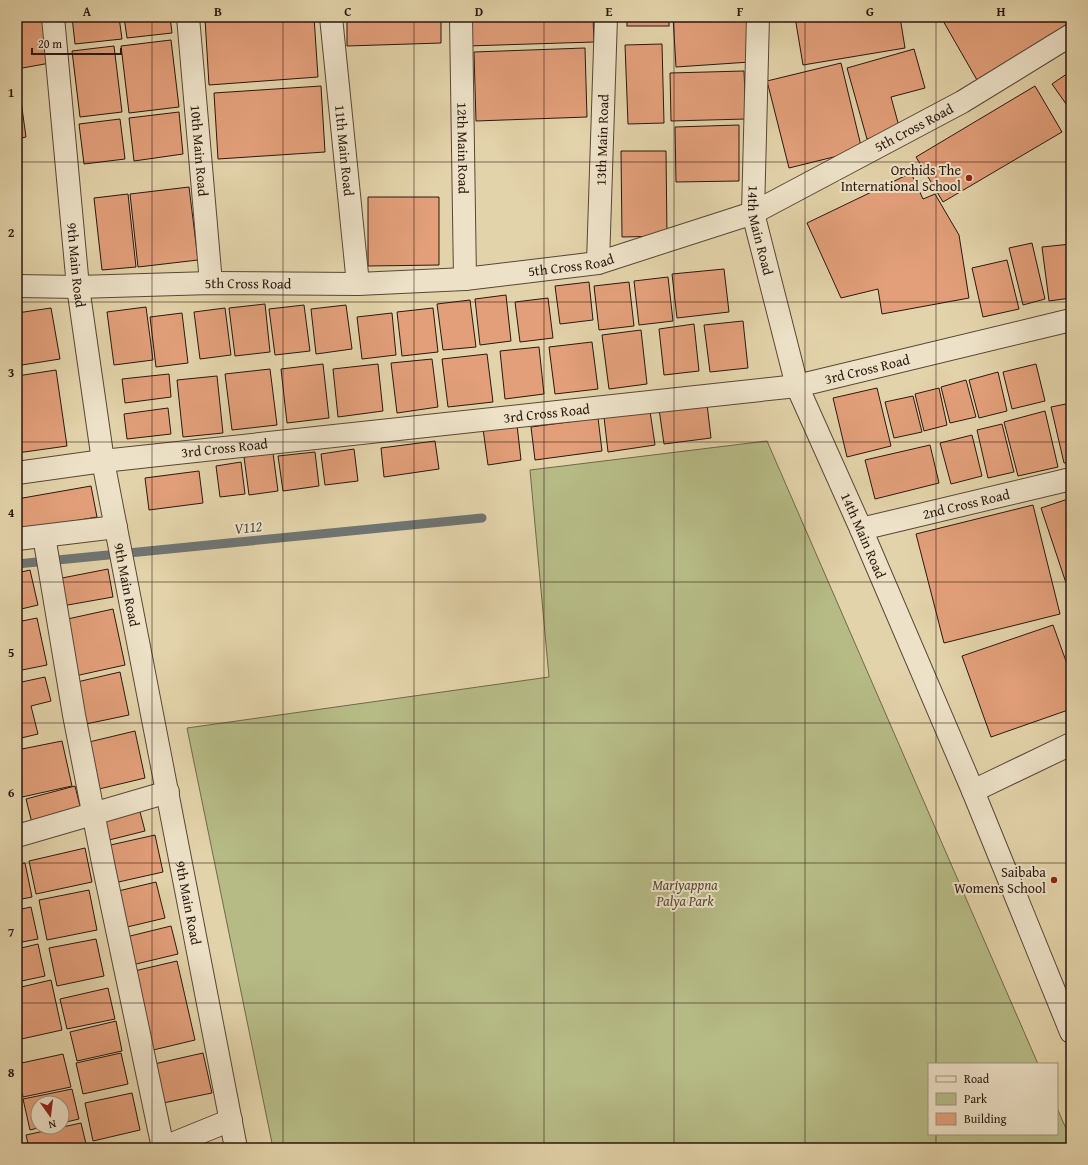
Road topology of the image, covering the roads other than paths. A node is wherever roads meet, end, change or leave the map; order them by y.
1 (53, 17) edge
2 (188, 17) edge
3 (331, 17) edge
4 (462, 17) edge
5 (606, 17) edge
6 (758, 17) edge
7 (1071, 35) edge
8 (753, 213) junction
9 (598, 263) junction
10 (465, 279) junction
11 (211, 283) junction
12 (358, 284) junction
13 (17, 286) edge
14 (78, 287) junction
15 (1071, 320) edge
16 (797, 386) junction
17 (103, 461) junction
18 (17, 473) edge
19 (1071, 479) edge
20 (861, 529) junction
21 (117, 533) junction
22 (17, 539) edge
23 (44, 541) junction
24 (1071, 744) edge
25 (973, 791) junction
26 (168, 792) junction
27 (94, 814) junction
28 (17, 836) edge
29 (1071, 1032) edge
30 (232, 1120) junction
31 (163, 1148) edge
32 (236, 1148) edge

1 - 14 street, 9th Main Road
2 - 11 street, 10th Main Road
3 - 12 street, 11th Main Road
4 - 10 street, 12th Main Road
5 - 9 street, 13th Main Road
6 - 8 street, 14th Main Road
7 - 8 street, 5th Cross Road
8 - 9 street, 5th Cross Road
8 - 16 street, 14th Main Road
9 - 10 street, 5th Cross Road
10 - 12 street, 5th Cross Road
11 - 12 street, 5th Cross Road
11 - 14 street, 5th Cross Road
13 - 14 street, 5th Cross Road
14 - 17 street, 9th Main Road
15 - 16 street, 3rd Cross Road
16 - 17 street, 3rd Cross Road
16 - 20 street, 14th Main Road
17 - 18 street, 3rd Cross Road
17 - 21 street, 9th Main Road
19 - 20 street, 2nd Cross Road
20 - 25 street, 14th Main Road
21 - 23 street
21 - 26 street, 9th Main Road
22 - 23 street
23 - 27 street
24 - 25 street
25 - 29 street, 14th Main Road
26 - 27 street
26 - 30 street, 9th Main Road
27 - 28 street
27 - 31 street
30 - 31 street
30 - 32 street, 9th Main Road

